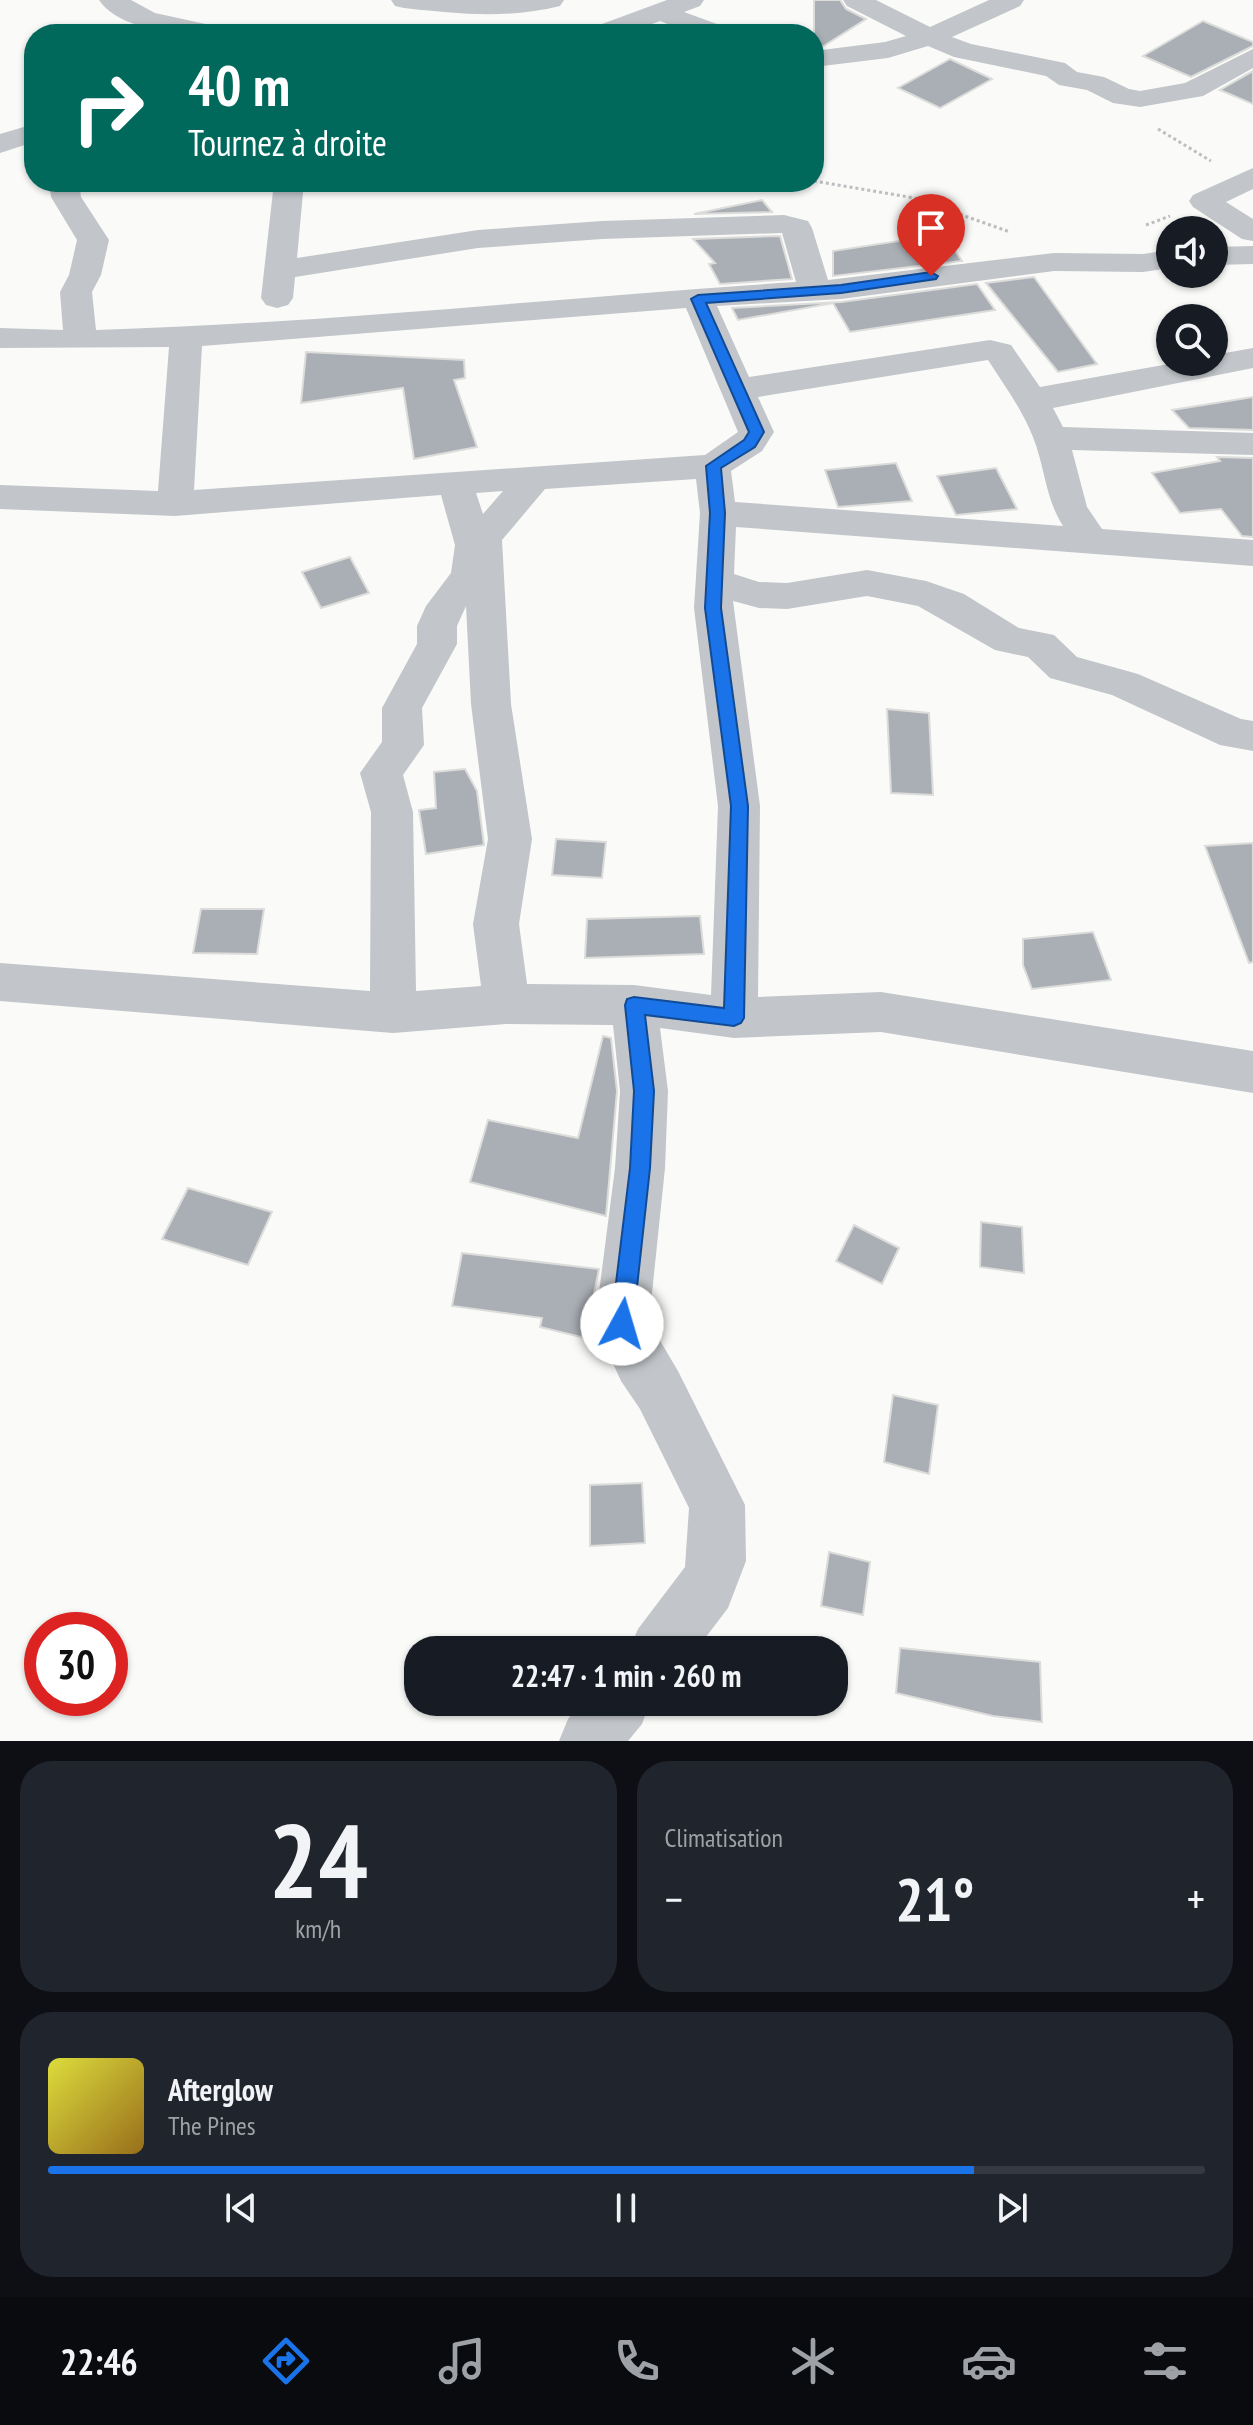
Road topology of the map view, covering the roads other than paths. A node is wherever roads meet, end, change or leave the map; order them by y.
1 (112, 0) edge
2 (404, 0) edge
3 (551, 0) edge
4 (691, 0) edge
5 (856, 0) edge
6 (1011, 0) edge
7 (522, 7) junction
8 (660, 12) junction
9 (169, 24) edge
10 (476, 24) edge
11 (628, 24) edge
12 (692, 24) edge
13 (929, 37) junction
14 (1253, 57) edge
15 (824, 58) edge
16 (24, 136) edge
17 (0, 144) edge
18 (1250, 179) edge
19 (65, 192) edge
20 (288, 192) edge
21 (1253, 232) edge
22 (1253, 255) edge
23 (1228, 256) edge
24 (1156, 261) edge
25 (282, 270) junction
26 (815, 291) junction
27 (698, 299) junction
28 (272, 332) junction
29 (186, 337) junction
30 (0, 338) edge
31 (80, 340) junction
32 (1253, 358) edge
33 (736, 390) junction
34 (1031, 399) junction
35 (1051, 438) junction
36 (1253, 444) edge
37 (713, 466) junction
38 (536, 476) junction
39 (455, 483) junction
40 (0, 497) edge
41 (175, 504) junction
42 (718, 513) junction
43 (1091, 542) junction
44 (1253, 553) edge
45 (714, 582) junction
46 (1253, 736) edge
47 (0, 982) edge
48 (506, 1004) junction
49 (634, 1005) junction
50 (393, 1013) junction
51 (734, 1018) junction
52 (1253, 1072) edge
53 (670, 1636) edge
54 (609, 1716) edge
55 (590, 1741) edge

1 - 9 street
2 - 7 street
3 - 7 street
4 - 8 street
5 - 13 street
6 - 13 street
7 - 10 street
8 - 11 street
8 - 12 street
13 - 14 street
13 - 15 street
16 - 17 street
18 - 21 street
19 - 31 street
20 - 25 street
22 - 23 street
24 - 26 street
25 - 26 street
25 - 28 street
26 - 27 street
27 - 28 street
27 - 33 street
28 - 29 street
29 - 31 street
29 - 41 street
30 - 31 street
32 - 34 street
33 - 34 street
33 - 37 street
34 - 35 street
35 - 36 street
35 - 43 street
37 - 38 street
37 - 42 street
38 - 39 street
38 - 48 street
39 - 41 street
39 - 50 street
40 - 41 street
42 - 43 street
42 - 45 street
43 - 44 street
45 - 46 street
45 - 51 street
47 - 50 street
48 - 49 street
48 - 50 street
49 - 51 street
49 - 53 street
51 - 52 street
54 - 55 street

